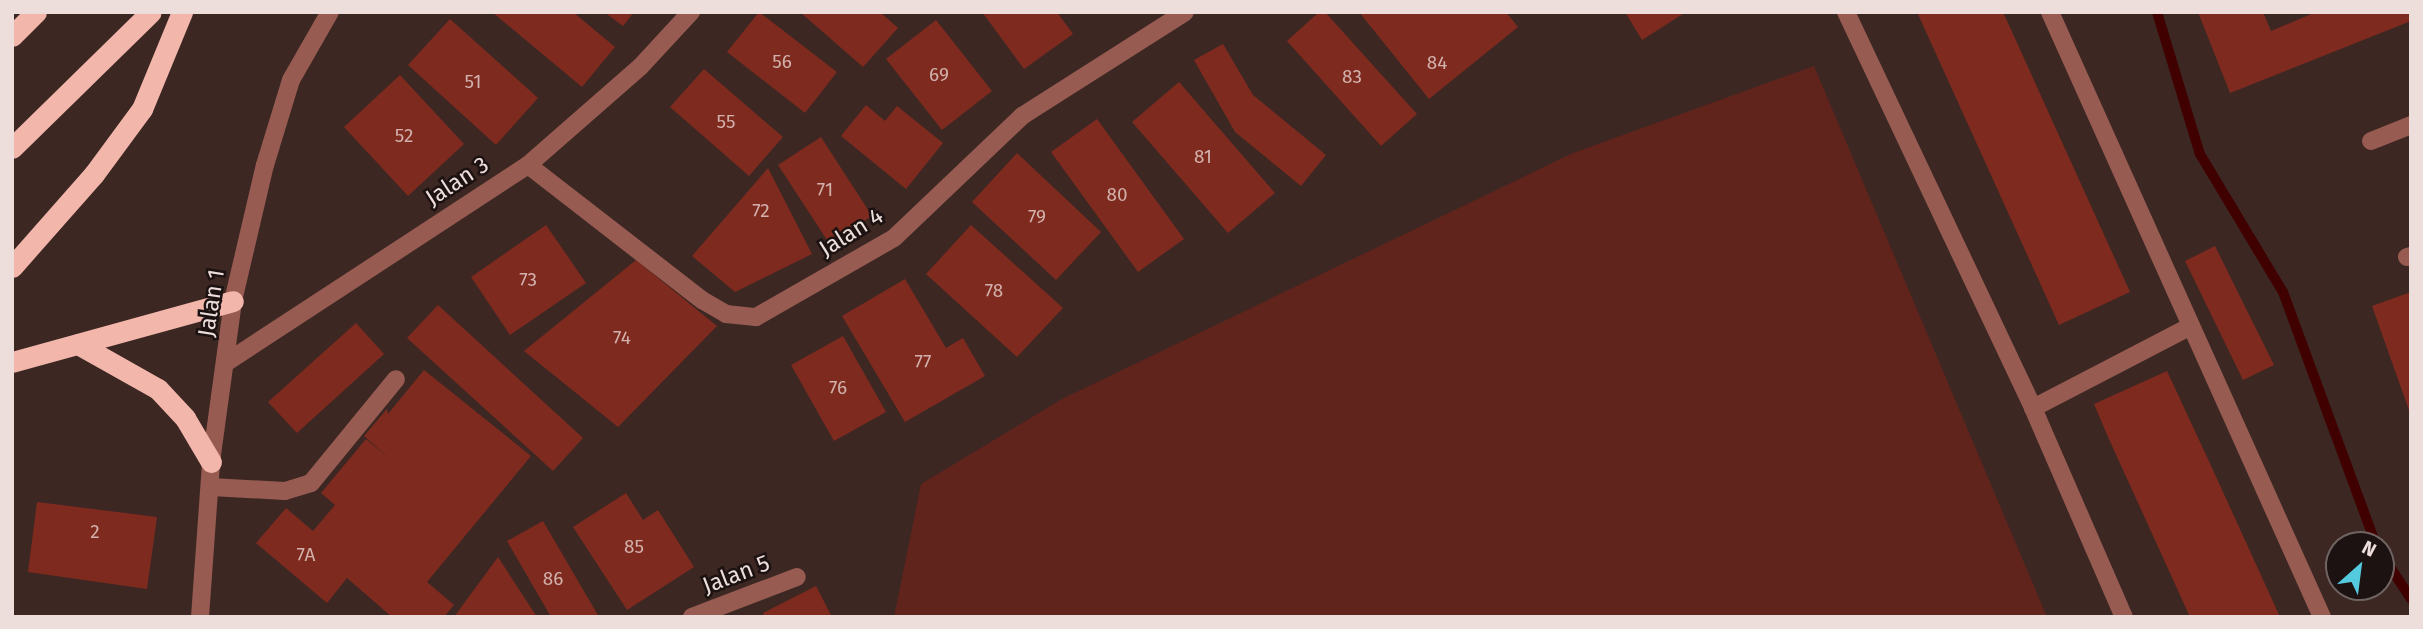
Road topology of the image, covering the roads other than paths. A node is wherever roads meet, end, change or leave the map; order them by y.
1 (36, 12) edge
2 (150, 12) edge
3 (182, 12) edge
4 (330, 12) edge
5 (691, 12) edge
6 (1185, 12) edge
7 (1846, 12) edge
8 (2050, 12) edge
9 (12, 36) edge
10 (2411, 125) edge
11 (2371, 141) dead end
12 (12, 148) edge
13 (528, 165) junction
14 (12, 267) edge
15 (233, 301) junction
16 (2191, 326) junction
17 (78, 344) junction
18 (12, 362) edge
19 (227, 362) junction
20 (396, 379) dead end
21 (2033, 408) junction
22 (211, 462) junction
23 (211, 487) junction
24 (797, 577) dead end
25 (200, 617) edge
26 (692, 617) edge
27 (2124, 617) edge
28 (2322, 617) edge

1 - 9 highway
2 - 12 highway
3 - 14 highway
4 - 15 street, Jalan 1
5 - 13 street, Jalan 3
6 - 13 street, Jalan 4
7 - 21 street
8 - 16 street
10 - 11 street
13 - 19 street, Jalan 3
15 - 17 highway
15 - 19 street, Jalan 1
16 - 21 street
16 - 28 street
17 - 18 highway
17 - 22 highway
19 - 22 street, Jalan 1
20 - 23 street
21 - 27 street
22 - 23 street, Jalan 1
23 - 25 street, Jalan 1
24 - 26 street, Jalan 5

